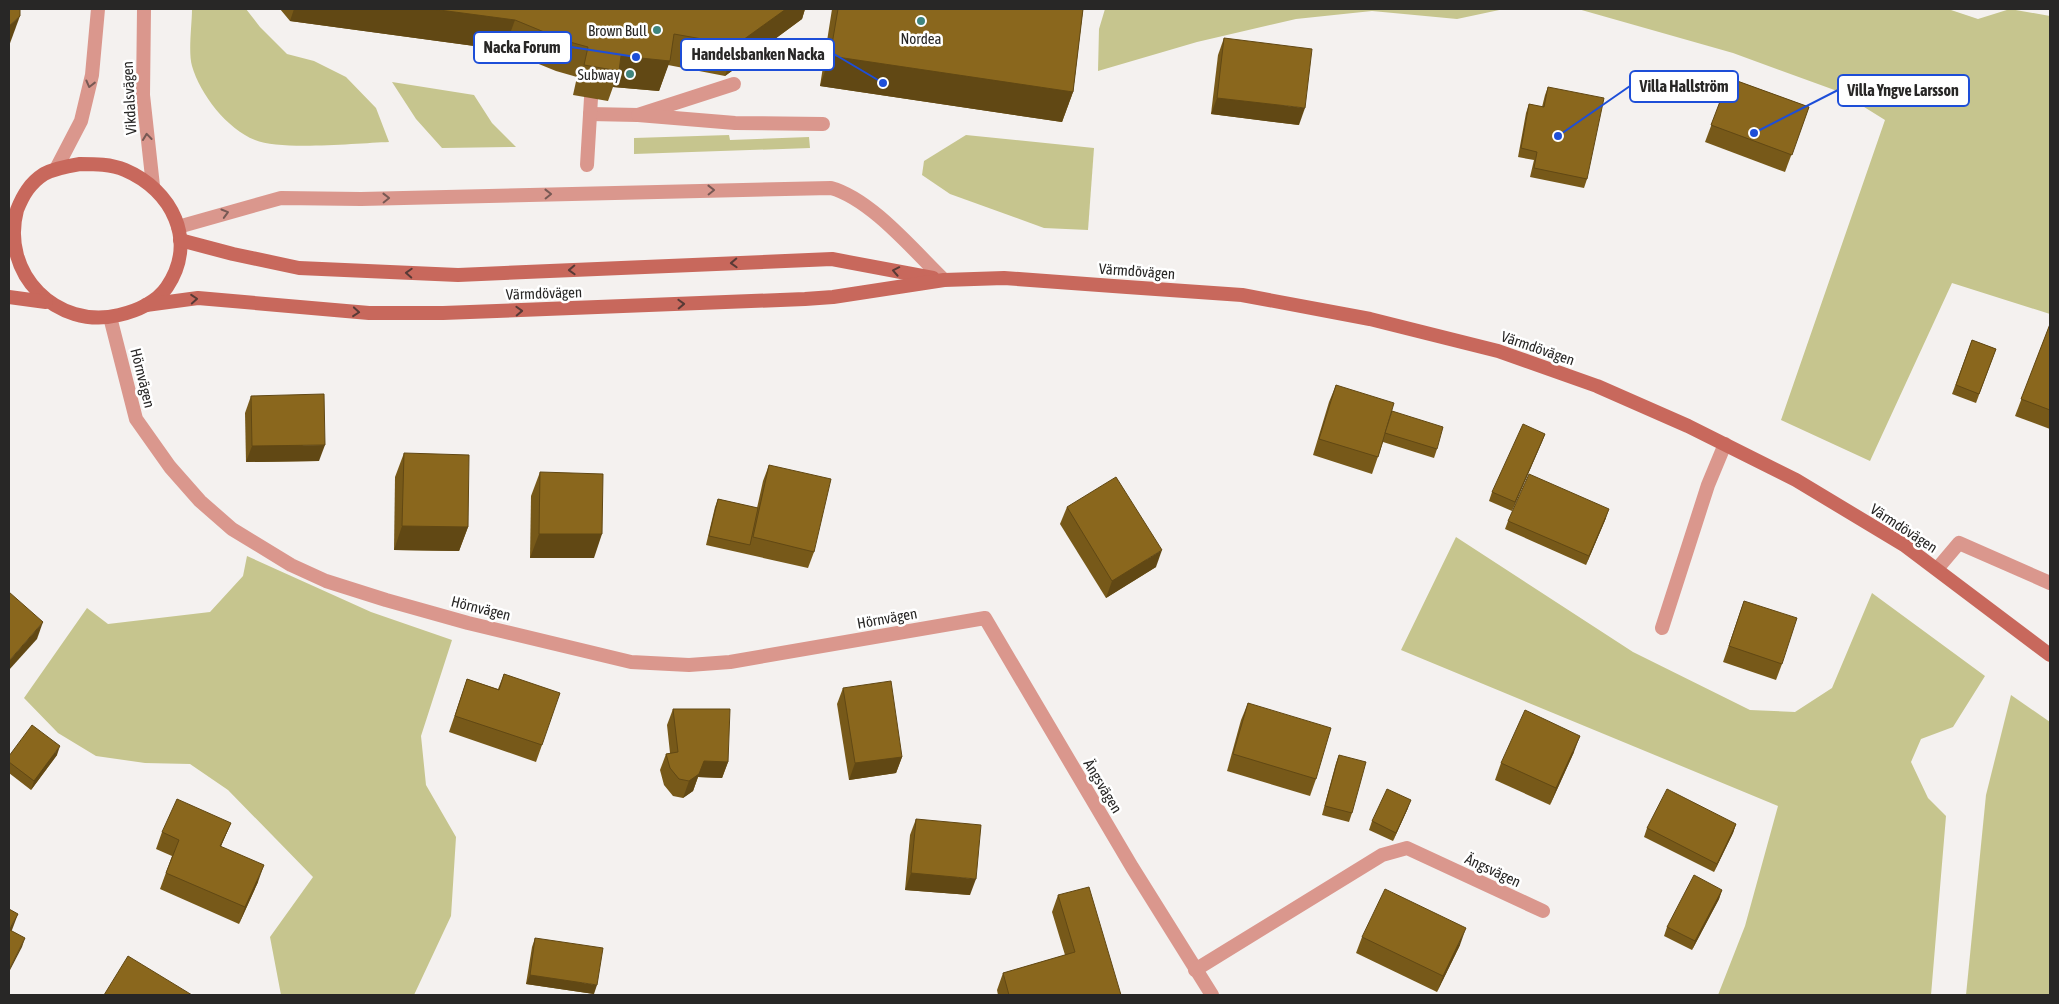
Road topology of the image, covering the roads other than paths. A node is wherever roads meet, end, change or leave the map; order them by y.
1 (98, 9) edge
2 (144, 9) edge
3 (734, 84) dead end
4 (591, 98) edge
5 (590, 114) junction
6 (638, 115) junction
7 (823, 124) dead end
8 (588, 165) dead end
9 (56, 169) junction
10 (153, 186) junction
11 (25, 192) junction
12 (9, 201) edge
13 (179, 233) junction
14 (944, 280) junction
15 (9, 297) edge
16 (46, 302) junction
17 (146, 305) junction
18 (110, 317) junction
19 (1725, 444) junction
20 (1937, 569) junction
21 (2050, 583) edge
22 (985, 618) joint
23 (1662, 628) dead end
24 (2050, 655) edge
25 (1543, 911) dead end
26 (1195, 970) junction
27 (1212, 995) edge

1 -> 9 street
10 -> 2 street, Vikdalsvägen
3 - 6 street
4 - 5 street
5 - 6 street
5 - 8 street
6 - 7 street
9 - 10 main road
9 - 11 main road
10 - 13 main road
11 - 12 main road
11 - 16 main road
14 -> 13 main road, Värmdövägen
13 -> 14 street
13 - 17 main road
17 -> 14 main road, Värmdövägen
14 - 19 main road, Värmdövägen
15 - 16 main road
16 - 18 main road
17 - 18 main road
18 - 22 street, Hörnvägen
19 - 20 main road, Värmdövägen
19 - 23 street
20 - 21 street
20 - 24 main road, Värmdövägen
22 - 26 street, Ängsvägen
25 - 26 street, Ängsvägen
26 - 27 street, Ängsvägen

